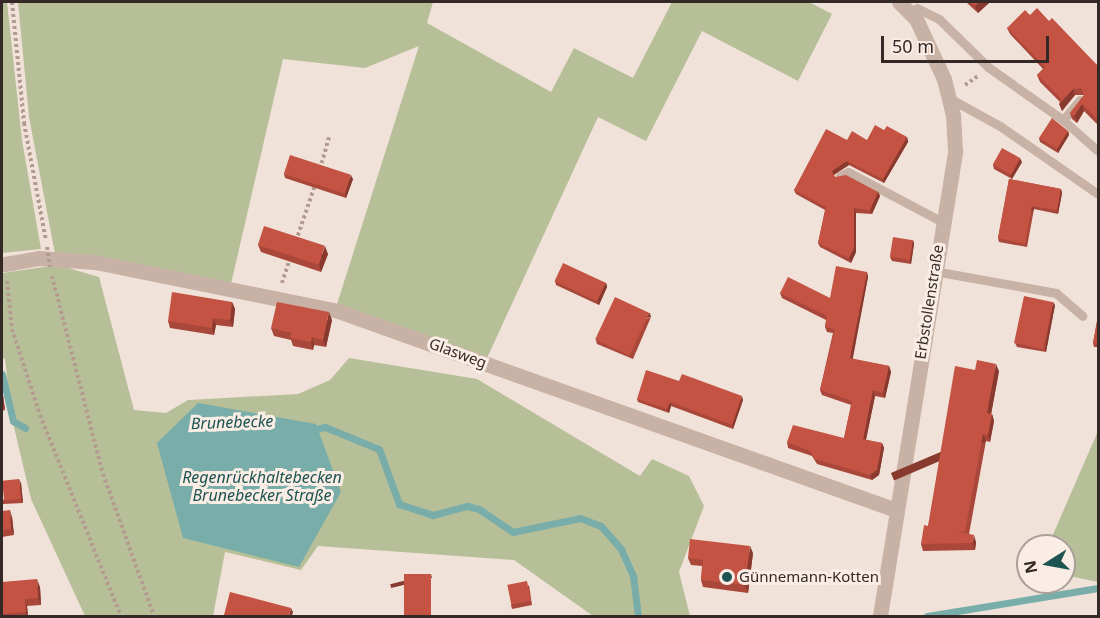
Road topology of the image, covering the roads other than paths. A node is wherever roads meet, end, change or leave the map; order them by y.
1 (898, 2) edge
2 (917, 10) edge
3 (949, 98) junction
4 (1080, 100) edge
5 (1063, 120) junction
6 (1098, 151) edge
7 (840, 176) edge
8 (1098, 194) edge
9 (943, 222) junction
10 (6, 264) road end
11 (934, 271) junction
12 (1082, 316) dead end
13 (896, 510) junction
14 (880, 616) edge

1 - 2 street, Erbstollenstraße
2 - 3 street, Erbstollenstraße
2 - 5 lane
3 - 8 lane
3 - 9 street, Erbstollenstraße
4 - 5 lane
5 - 6 lane
7 - 9 lane
9 - 11 street, Erbstollenstraße
10 - 13 street, Glasweg
11 - 12 lane
11 - 13 street, Erbstollenstraße
13 - 14 street, Erbstollenstraße

